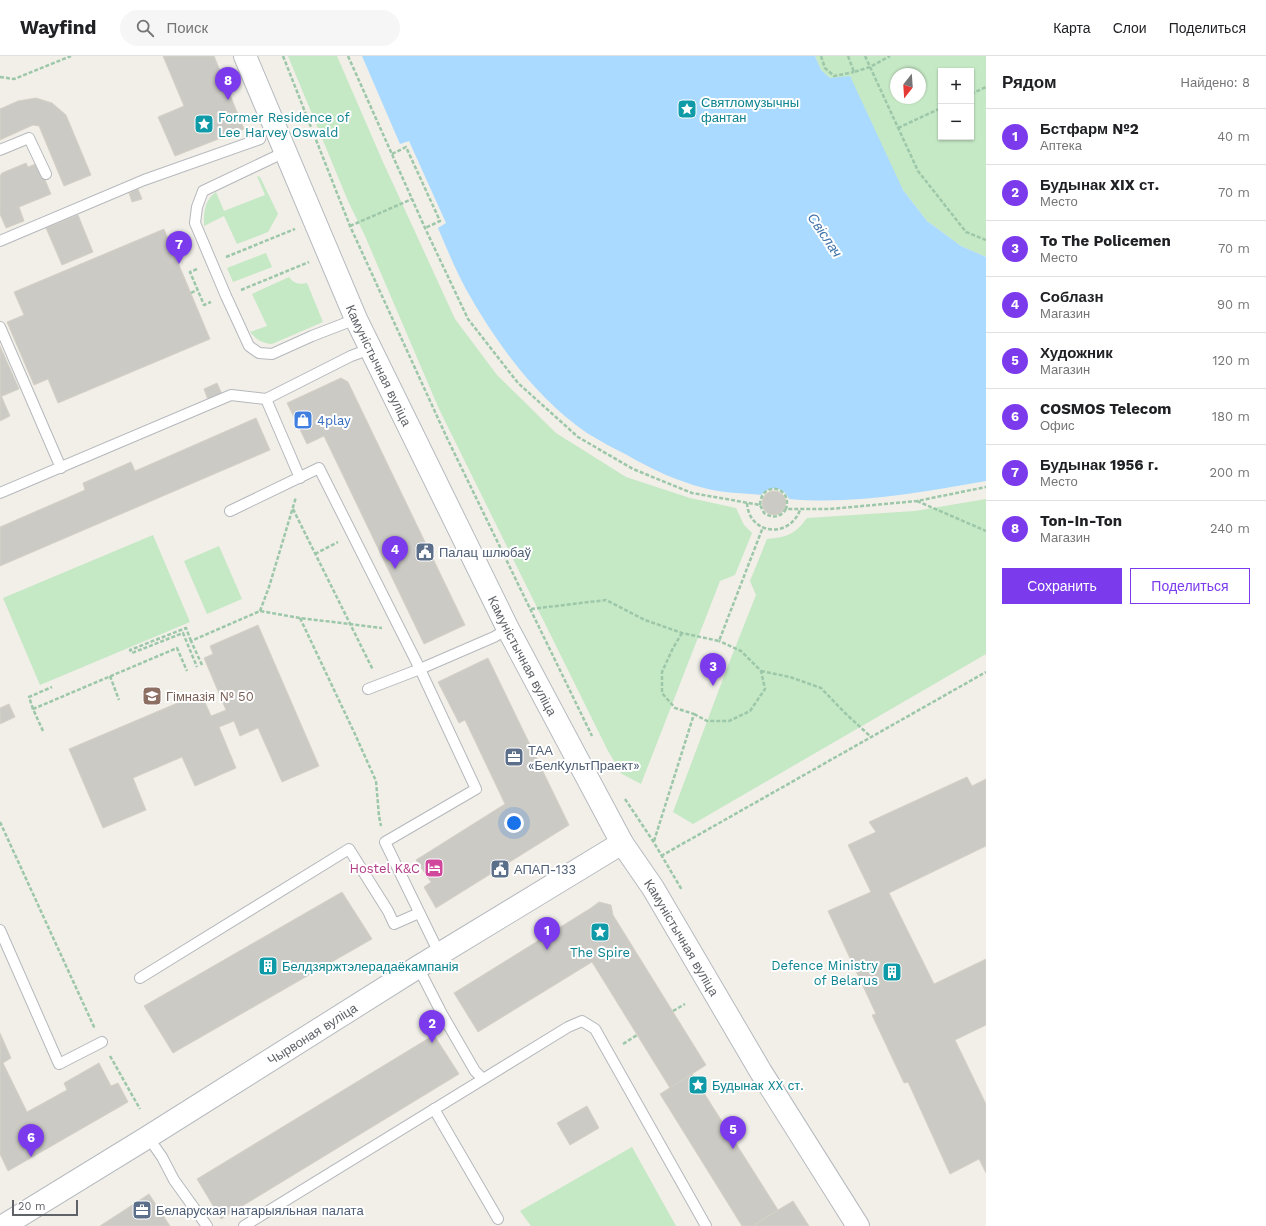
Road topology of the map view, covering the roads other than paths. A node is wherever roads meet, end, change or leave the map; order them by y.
1 (245, 56) edge
2 (260, 139) dead end
3 (0, 150) edge
4 (285, 152) junction
5 (46, 174) dead end
6 (0, 241) edge
7 (356, 319) junction
8 (0, 328) edge
9 (370, 349) junction
10 (266, 399) junction
11 (61, 468) junction
12 (300, 478) junction
13 (0, 493) edge
14 (230, 511) dead end
15 (508, 629) junction
16 (420, 669) junction
17 (368, 689) dead end
18 (622, 843) junction
19 (419, 913) junction
20 (0, 930) edge
21 (440, 955) junction
22 (418, 967) junction
23 (140, 978) dead end
24 (102, 1042) road end
25 (483, 1079) junction
26 (434, 1109) junction
27 (148, 1138) junction
28 (498, 1219) dead end
29 (3, 1226) edge
30 (207, 1226) edge
31 (244, 1226) edge
32 (706, 1226) edge
33 (858, 1226) edge

1 - 4 street, Камуністычная вуліца
2 - 6 lane
3 - 5 lane
4 - 7 street, Камуністычная вуліца
4 - 7 lane
7 - 9 street, Камуністычная вуліца
8 - 11 lane
9 - 10 lane
9 - 15 street, Камуністычная вуліца
10 - 11 lane
10 - 12 lane
11 - 13 lane
12 - 14 lane
12 - 16 lane
15 - 16 lane
15 - 18 street, Камуністычная вуліца
16 - 17 lane
16 - 19 lane
18 - 21 street, Чырвоная вуліца
18 - 33 street, Камуністычная вуліца
19 - 21 lane
19 - 23 lane
20 - 24 lane
21 - 22 street, Чырвоная вуліца
22 - 25 lane
22 - 27 street, Чырвоная вуліца
25 - 26 lane
25 - 32 lane
26 - 28 lane
26 - 31 lane
27 - 29 street, Чырвоная вуліца
27 - 30 lane

